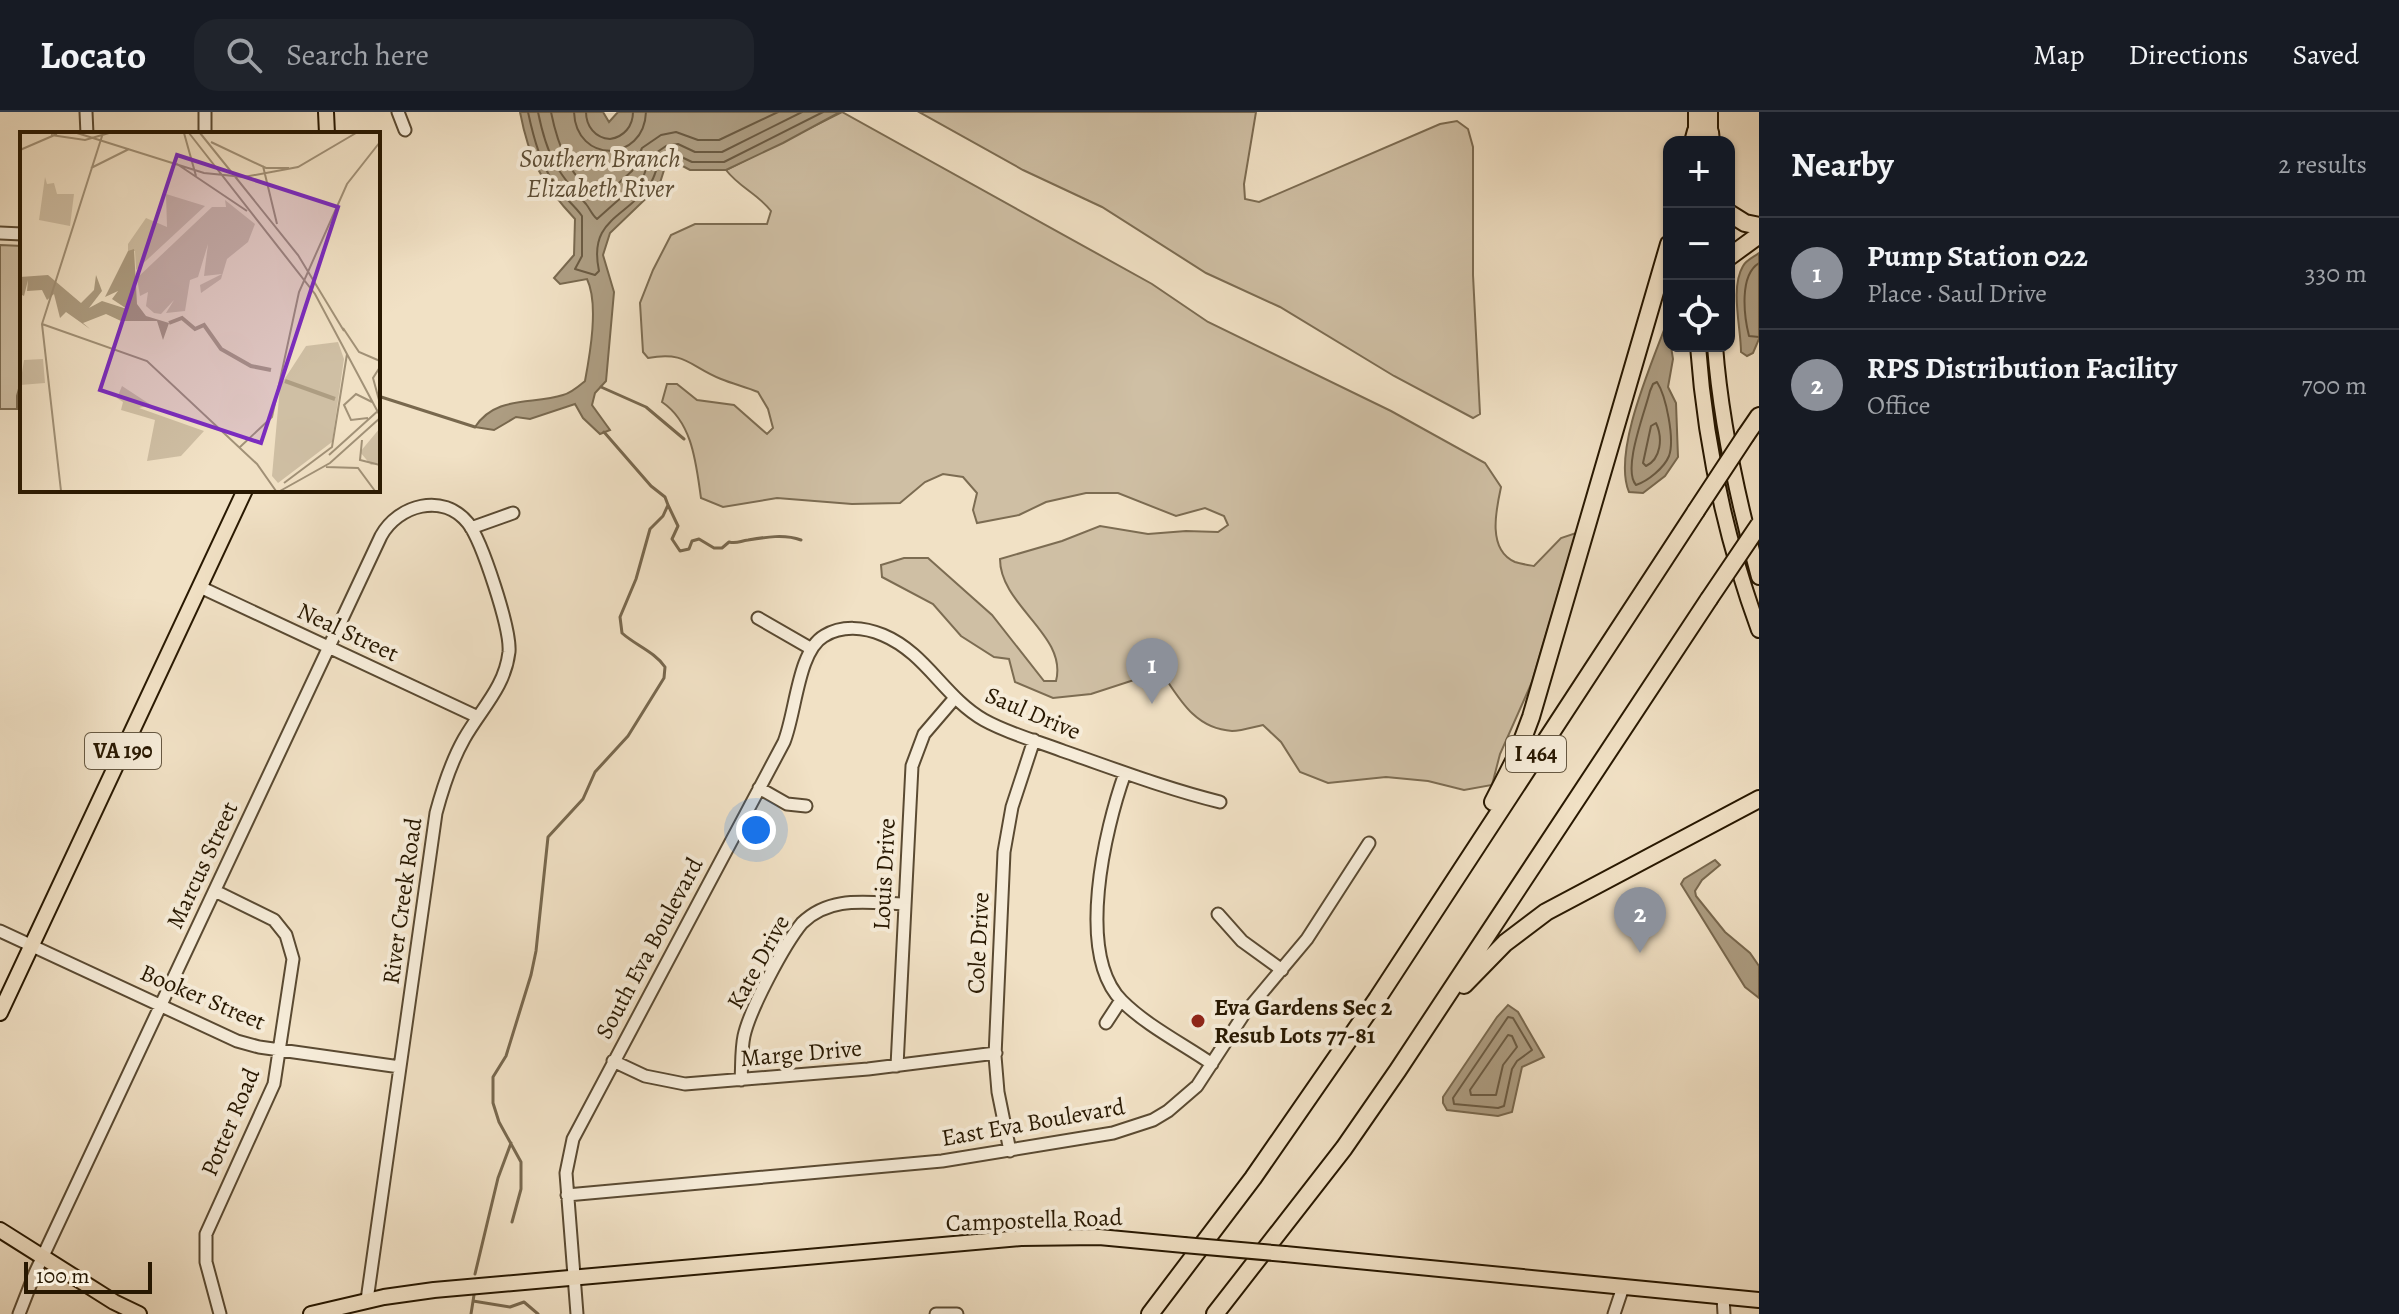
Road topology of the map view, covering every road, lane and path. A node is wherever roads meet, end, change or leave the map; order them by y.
1 (86, 112) edge
2 (326, 112) edge
3 (398, 112) edge
4 (1696, 112) edge
5 (1710, 112) edge
6 (405, 130) dead end
7 (87, 132) edge
8 (327, 132) edge
9 (1702, 136) edge
10 (1704, 136) edge
11 (1735, 217) edge
12 (1759, 226) edge
13 (0, 233) edge
14 (20, 234) edge
15 (1759, 235) edge
16 (1735, 253) edge
17 (1663, 265) edge
18 (1663, 285) edge
19 (1655, 292) junction
20 (1699, 352) edge
21 (1716, 352) edge
22 (1759, 416) edge
23 (244, 492) edge
24 (513, 513) dead end
25 (1759, 525) edge
26 (471, 528) junction
27 (1759, 577) edge
28 (200, 587) junction
29 (758, 618) dead end
30 (1759, 630) edge
31 (329, 648) junction
32 (810, 648) junction
33 (954, 699) junction
34 (478, 717) junction
35 (1034, 740) junction
36 (1125, 773) junction
37 (759, 788) junction
38 (1759, 799) edge
39 (1220, 802) dead end
40 (806, 806) dead end
41 (1369, 843) dead end
42 (215, 891) junction
43 (905, 904) junction
44 (1218, 914) dead end
45 (0, 931) edge
46 (32, 945) junction
47 (1282, 970) junction
48 (1377, 999) junction
49 (1121, 1000) junction
50 (161, 1005) junction
51 (0, 1013) edge
52 (1433, 1019) junction
53 (1106, 1023) dead end
54 (280, 1050) junction
55 (996, 1053) junction
56 (613, 1061) junction
57 (1212, 1064) junction
58 (897, 1066) junction
59 (400, 1067) junction
60 (741, 1080) junction
61 (1010, 1151) junction
62 (567, 1195) junction
63 (0, 1230) edge
64 (42, 1257) junction
65 (573, 1278) junction
66 (1623, 1287) junction
67 (1723, 1297) junction
68 (367, 1300) junction
69 (1759, 1300) edge
70 (19, 1314) edge
71 (139, 1314) edge
72 (220, 1314) edge
73 (311, 1314) edge
74 (577, 1314) edge
75 (936, 1314) edge
76 (957, 1314) edge
77 (1150, 1314) edge
78 (1215, 1314) edge
79 (1614, 1314) edge
80 (1724, 1314) edge

1 - 7 street
2 - 8 main road
3 - 6 street
4 - 9 main road
5 - 10 main road
11 - 12 highway
13 - 14 street
15 - 16 highway
17 - 19 highway
18 - 19 highway
19 - 48 highway
20 - 30 main road
21 - 27 main road
22 - 48 highway, I 464, bridge
23 - 28 main road, VA 190
24 - 26 street
25 - 52 highway, I 464, bridge
26 - 31 street, Marcus Street
26 - 34 street, River Creek Road
28 - 31 street, Neal Street
28 - 46 main road, VA 190
29 - 32 street
31 - 34 street, Neal Street
31 - 42 street, Marcus Street
32 - 33 street, Saul Drive
32 - 37 street, South Eva Boulevard
33 - 35 street, Saul Drive
33 - 43 street, Louis Drive
34 - 59 street, River Creek Road
35 - 36 street, Saul Drive
35 - 55 street, Cole Drive
36 - 39 street, Saul Drive
36 - 49 street
37 - 40 street
37 - 56 street, South Eva Boulevard
38 - 52 highway
41 - 47 street, East Eva Boulevard
42 - 50 street, Marcus Street
42 - 54 street, Potter Road
43 - 58 street, Louis Drive
43 - 60 street, Kate Drive
44 - 47 street
45 - 46 street, Booker Street
46 - 50 street, Booker Street
46 - 51 main road, VA 190
47 - 57 street, East Eva Boulevard
48 - 77 highway, I 464
49 - 53 street
49 - 57 street
50 - 54 street, Booker Street
50 - 64 street, Marcus Street
52 - 78 highway, I 464
54 - 59 street, Booker Street
54 - 72 street, Potter Road
55 - 58 street, Marge Drive
55 - 61 street, Cole Drive
56 - 60 street, Marge Drive
56 - 62 street, South Eva Boulevard
57 - 61 street, East Eva Boulevard
58 - 60 street, Marge Drive
59 - 68 street, River Creek Road
61 - 62 street, East Eva Boulevard
62 - 65 street, South Eva Boulevard
63 - 64 main road
64 - 70 street, Marcus Street
64 - 71 main road
65 - 66 main road, Campostella Road, bridge
65 - 68 main road, Campostella Road
65 - 74 street, South Eva Boulevard
66 - 67 main road, Campostella Road
66 - 79 street
67 - 69 main road, Campostella Road
67 - 80 street
68 - 73 main road, Campostella Road
75 - 76 street

